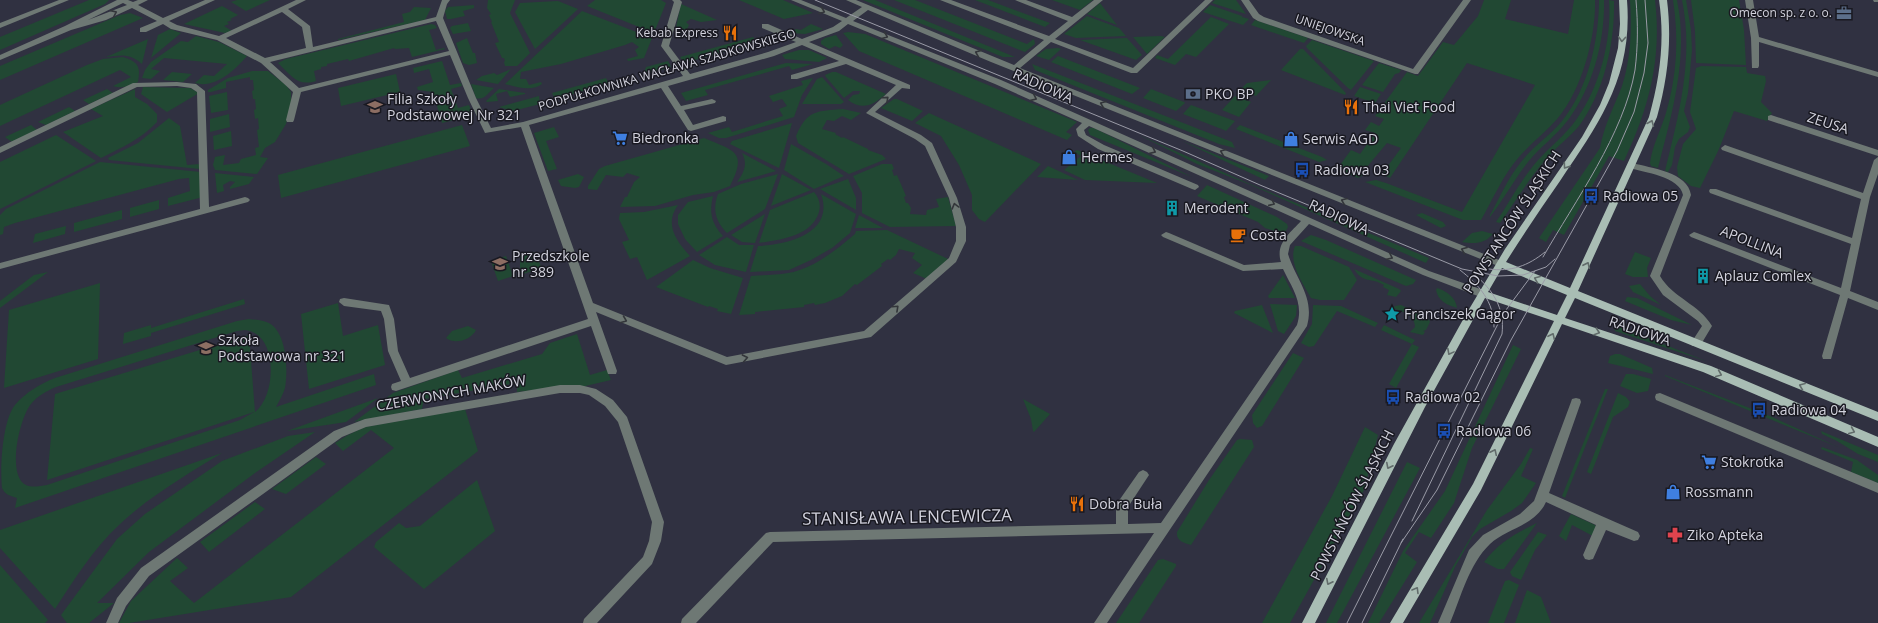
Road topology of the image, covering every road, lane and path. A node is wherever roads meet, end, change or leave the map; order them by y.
1 (65, 0) edge
2 (123, 0) edge
3 (144, 0) edge
4 (211, 0) edge
5 (302, 0) edge
6 (446, 0) edge
7 (676, 0) edge
8 (795, 0) edge
9 (850, 0) edge
10 (944, 0) edge
11 (1019, 0) edge
12 (1099, 0) edge
13 (1209, 0) edge
14 (1245, 0) edge
15 (1467, 0) edge
16 (1623, 0) edge
17 (1663, 0) edge
18 (1749, 0) edge
19 (132, 5) junction
20 (867, 7) junction
21 (282, 9) junction
22 (439, 18) junction
23 (1074, 20) junction
24 (162, 22) junction
25 (848, 22) junction
26 (0, 26) edge
27 (765, 26) dead end
28 (68, 28) junction
29 (143, 30) dead end
30 (220, 38) junction
31 (1755, 38) junction
32 (1048, 39) junction
33 (804, 42) junction
34 (310, 49) junction
35 (453, 52) junction
36 (0, 58) edge
37 (847, 61) junction
38 (264, 62) junction
39 (1755, 66) dead end
40 (1015, 68) junction
41 (1878, 75) edge
42 (688, 77) junction
43 (794, 77) dead end
44 (663, 84) junction
45 (297, 92) junction
46 (712, 100) dead end
47 (679, 109) junction
48 (723, 118) dead end
49 (1771, 118) dead end
50 (290, 120) dead end
51 (1088, 122) junction
52 (524, 124) junction
53 (1725, 148) dead end
54 (0, 150) edge
55 (1878, 153) edge
56 (1878, 160) edge
57 (1632, 166) junction
58 (1195, 187) dead end
59 (1713, 191) dead end
60 (1866, 197) junction
61 (245, 200) dead end
62 (205, 210) junction
63 (1308, 219) junction
64 (1166, 235) dead end
65 (1694, 236) dead end
66 (1857, 243) junction
67 (1501, 264) junction
68 (1286, 265) junction
69 (0, 266) edge
70 (1845, 293) junction
71 (1483, 294) junction
72 (1573, 294) junction
73 (344, 302) dead end
74 (588, 305) junction
75 (1878, 306) edge
76 (1559, 320) junction
77 (593, 321) junction
78 (1696, 344) junction
79 (1827, 356) dead end
80 (612, 371) dead end
81 (407, 383) junction
82 (396, 387) dead end
83 (1660, 396) dead end
84 (1576, 402) dead end
85 (1878, 417) edge
86 (1878, 442) edge
87 (1143, 475) dead end
88 (1878, 488) edge
89 (1542, 496) junction
90 (1603, 523) junction
91 (1164, 528) junction
92 (1122, 529) junction
93 (1634, 536) dead end
94 (1590, 555) dead end
95 (112, 623) edge
96 (589, 623) edge
97 (687, 623) edge
98 (1100, 623) edge
99 (1308, 623) edge
100 (1396, 623) edge
101 (1444, 623) edge

1 - 26 street
2 - 19 street
2 - 28 street
3 - 19 street
4 - 24 street
5 - 21 street
6 - 22 street
7 - 42 street
8 -> 25 street, RADIOWA
9 - 20 street, RADIOWA
10 - 32 street
11 - 23 street
12 - 23 street
13 - 32 street
14 - 15 street, UNIEJOWSKA
16 -> 67 main road, POWSTAŃCÓW ŚLĄSKICH
57 -> 17 main road
18 - 31 street
19 - 24 street
28 -> 19 street
20 - 25 street, PODPUŁKOWNIKA WACŁAWA SZADKOWSKIEGO
40 -> 20 street, RADIOWA
21 - 30 street
21 - 34 street
22 - 34 street
22 - 35 street
23 - 32 street
24 - 29 street
24 - 30 street
25 - 33 street, PODPUŁKOWNIKA WACŁAWA SZADKOWSKIEGO
25 -> 51 street, RADIOWA
27 - 33 street
28 - 36 street
30 - 38 street
31 - 39 street
31 - 41 street
32 - 40 street
33 - 37 street
33 - 42 street, PODPUŁKOWNIKA WACŁAWA SZADKOWSKIEGO
34 - 38 street
35 - 45 street
35 - 52 street, PODPUŁKOWNIKA WACŁAWA SZADKOWSKIEGO
37 - 43 street
74 -> 37 street
38 - 45 street
67 -> 40 street, RADIOWA
42 - 44 street, PODPUŁKOWNIKA WACŁAWA SZADKOWSKIEGO
44 - 47 street
44 - 52 street, PODPUŁKOWNIKA WACŁAWA SZADKOWSKIEGO
45 - 50 street
46 - 47 street
47 - 48 street
49 - 55 street, ZEUSA
51 - 58 street
51 -> 63 street, RADIOWA
52 - 74 street
53 - 60 street
54 - 62 street
56 - 60 street
72 -> 57 main road
57 - 78 street
59 - 66 street
60 - 66 street
61 - 62 street
62 - 69 street
63 - 68 street
63 -> 71 street, RADIOWA
64 - 68 street
65 - 70 street, APOLLINA
66 - 70 street
67 - 71 main road, POWSTAŃCÓW ŚLĄSKICH
72 -> 67 main road, RADIOWA
68 - 91 street
70 - 75 street, APOLLINA
70 - 79 street
71 - 76 main road, RADIOWA
71 -> 99 main road, POWSTAŃCÓW ŚLĄSKICH
72 - 76 main road
72 - 78 main road, RADIOWA
73 - 81 street
74 - 77 street
76 -> 86 main road, RADIOWA
100 -> 76 main road
77 - 80 street
77 - 81 street
85 -> 78 main road, RADIOWA
81 - 82 street
83 - 88 street
84 - 89 street
87 - 92 street
89 - 90 street
89 - 101 street
90 - 93 street
90 - 94 street
91 - 92 street, STANISŁAWA LENCEWICZA
91 - 98 street
92 - 97 street, STANISŁAWA LENCEWICZA
95 - 96 street, CZERWONYCH MAKÓW

